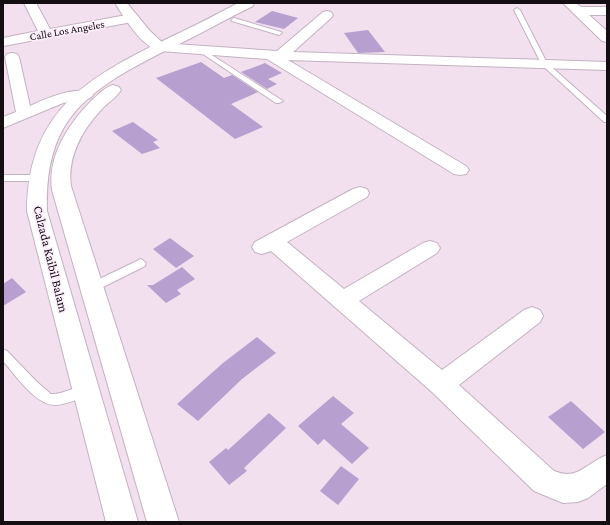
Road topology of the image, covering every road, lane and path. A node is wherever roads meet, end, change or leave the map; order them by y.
1 (30, 3) edge
2 (121, 3) edge
3 (248, 3) edge
4 (266, 3) edge
5 (573, 7) edge
6 (517, 10) dead end
7 (607, 11) edge
8 (327, 15) dead end
9 (132, 18) junction
10 (234, 20) junction
11 (278, 32) dead end
12 (46, 34) junction
13 (607, 38) edge
14 (3, 42) edge
15 (169, 48) junction
16 (202, 51) junction
17 (276, 55) junction
18 (12, 57) dead end
19 (544, 64) junction
20 (607, 66) edge
21 (85, 95) junction
22 (279, 101) dead end
23 (24, 114) junction
24 (607, 120) edge
25 (3, 123) edge
26 (460, 170) dead end
27 (3, 178) edge
28 (38, 178) junction
29 (360, 193) dead end
30 (430, 248) dead end
31 (141, 264) dead end
32 (91, 288) junction
33 (343, 300) junction
34 (532, 316) dead end
35 (3, 354) edge
36 (441, 384) junction
37 (86, 390) junction
38 (607, 468) edge
39 (116, 519) edge
40 (163, 522) edge

1 - 12 street
2 - 9 main road
3 - 15 main road, Calzada Kaibil Balam
4 - 10 main road, Calzada Kaibil Balam
5 - 7 street
5 - 13 street
6 - 19 lane
8 - 17 street
9 - 12 street, Calle Los Angeles
9 - 15 main road
10 - 11 lane
10 - 15 main road, Calzada Kaibil Balam
12 - 14 street, Calle Los Angeles
15 - 16 street
15 - 21 main road, Calzada Kaibil Balam
15 - 32 main road, Calzada Kaibil Balam
16 - 17 street
16 - 22 lane
17 - 19 street
17 - 26 street
18 - 23 street
19 - 20 street
19 - 24 lane
21 - 23 street
21 - 28 main road, Calzada Kaibil Balam
23 - 25 street
27 - 28 lane
28 - 37 main road, Calzada Kaibil Balam
29 - 33 street
30 - 33 street
31 - 32 lane
32 - 40 main road, Calzada Kaibil Balam
33 - 36 street
34 - 36 street
35 - 37 lane
36 - 38 street
37 - 39 main road, Calzada Kaibil Balam

